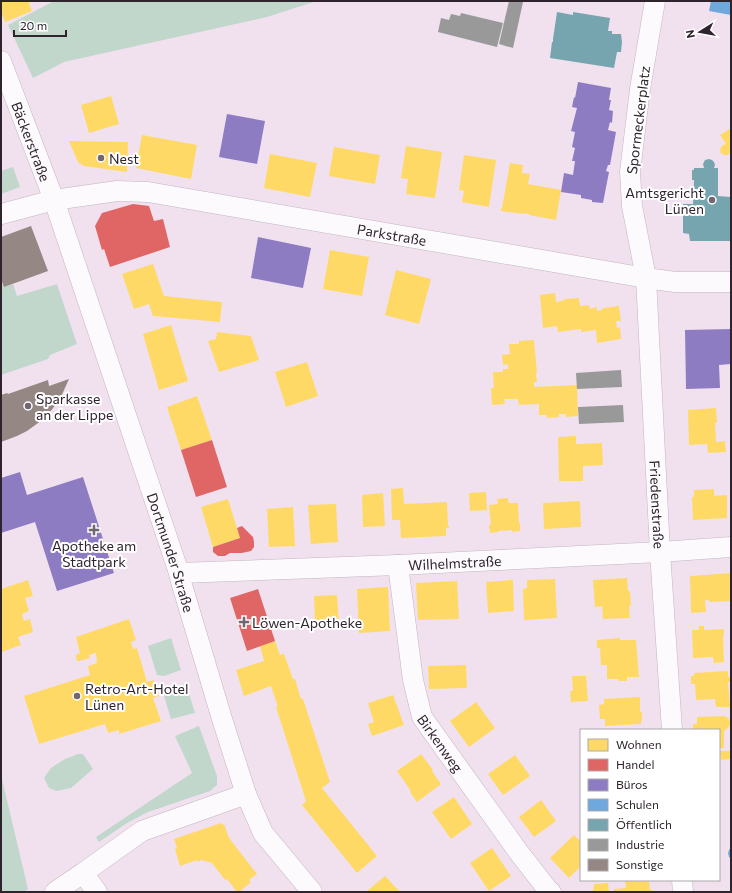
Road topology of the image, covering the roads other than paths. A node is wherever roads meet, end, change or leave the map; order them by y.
1 (654, 7) edge
2 (1, 61) edge
3 (54, 200) junction
4 (1, 214) edge
5 (646, 278) junction
6 (731, 282) edge
7 (731, 547) edge
8 (660, 552) junction
9 (398, 565) junction
10 (179, 573) junction
11 (672, 729) edge
12 (246, 794) junction
13 (83, 873) junction
14 (682, 881) edge
15 (55, 892) edge
16 (97, 892) edge
17 (312, 892) edge
18 (551, 892) edge
19 (683, 892) edge

1 - 5 street, Spormeckerplatz
2 - 3 street, Bäckerstraße
3 - 4 street, Parkstraße
3 - 5 street, Parkstraße
3 - 10 street, Dortmunder Straße
5 - 6 street, Parkstraße
5 - 8 street, Friedenstraße
7 - 8 street, Wilhelmstraße
8 - 9 street, Wilhelmstraße
8 - 11 street, Friedenstraße
9 - 10 street, Wilhelmstraße
9 - 18 street, Birkenweg
10 - 12 street, Dortmunder Straße
12 - 13 street
12 - 17 street, Dortmunder Straße
13 - 15 street
13 - 16 street
14 - 19 street

